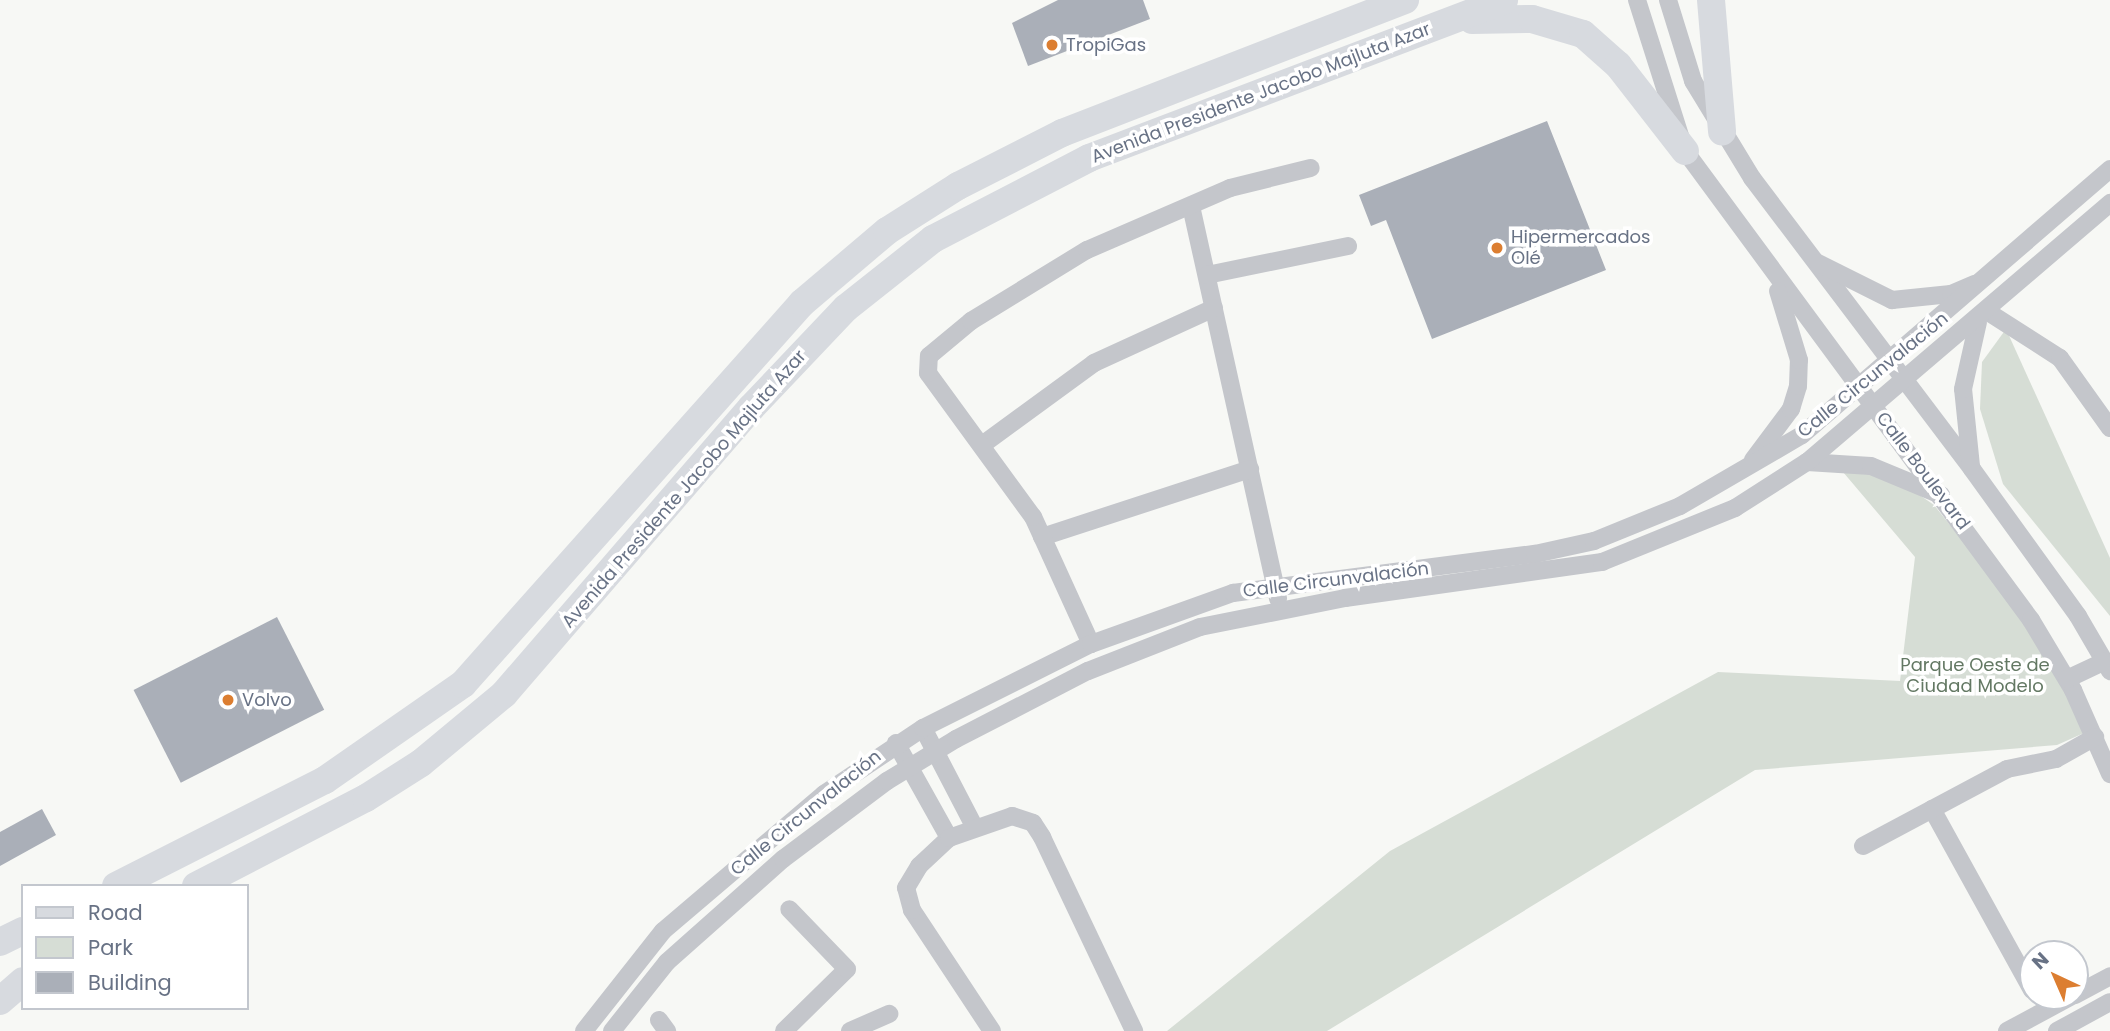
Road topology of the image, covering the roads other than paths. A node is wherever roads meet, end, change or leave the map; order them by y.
1 (1405, 0) edge
2 (1504, 0) edge
3 (1637, 0) edge
4 (1668, 0) edge
5 (1711, 0) edge
6 (1451, 20) junction
7 (1722, 132) junction
8 (1685, 151) junction
9 (1311, 168) dead end
10 (2110, 169) edge
11 (2110, 203) edge
12 (1191, 206) junction
13 (1348, 246) dead end
14 (1809, 257) junction
15 (1768, 269) junction
16 (1207, 275) junction
17 (1981, 282) junction
18 (1214, 307) junction
19 (1983, 317) junction
20 (1890, 363) junction
21 (1905, 382) junction
22 (1860, 387) junction
23 (1875, 407) junction
24 (2110, 428) edge
25 (982, 445) junction
26 (1807, 463) junction
27 (1250, 469) junction
28 (1972, 469) junction
29 (1745, 470) junction
30 (1943, 495) junction
31 (1042, 537) junction
32 (1276, 587) junction
33 (1280, 608) junction
34 (1091, 644) junction
35 (2108, 666) edge
36 (2067, 679) junction
37 (923, 728) junction
38 (2095, 737) junction
39 (896, 743) junction
40 (936, 752) junction
41 (908, 767) junction
42 (2110, 774) edge
43 (1932, 809) junction
44 (974, 826) junction
45 (949, 838) junction
46 (1863, 846) dead end
47 (120, 884) edge
48 (199, 884) edge
49 (789, 909) dead end
50 (21, 932) edge
51 (0, 942) edge
52 (2019, 966) edge
53 (21, 973) edge
54 (2110, 976) edge
55 (21, 983) edge
56 (0, 984) edge
57 (2089, 987) edge
58 (0, 1001) edge
59 (2110, 1002) edge
60 (2046, 1010) edge
61 (889, 1014) dead end
62 (621, 1027) edge
63 (584, 1031) edge
64 (784, 1031) edge
65 (850, 1031) edge
66 (992, 1031) edge
67 (1135, 1031) edge
68 (2007, 1031) edge
69 (2057, 1031) edge

1 - 47 main road, Avenida Presidente Jacobo Majluta Azar
2 - 6 main road, Avenida Presidente Jacobo Majluta Azar
3 - 8 street, Calle Boulevard
4 - 7 street
5 - 7 main road
6 - 8 main road
6 - 48 main road, Avenida Presidente Jacobo Majluta Azar
7 - 14 street
8 - 15 street, Calle Boulevard
9 - 12 street
10 - 17 street, Calle Circunvalación
11 - 19 street, Calle Circunvalación
12 - 16 street
12 - 25 street
13 - 16 street
14 - 17 street
14 - 20 street
15 - 22 street, Calle Boulevard
15 - 29 street
16 - 18 street
17 - 20 street, Calle Circunvalación
18 - 25 street
18 - 27 street
19 - 21 street, Calle Circunvalación
19 - 24 street
19 - 28 street
20 - 21 street
20 - 22 street, Calle Circunvalación
21 - 23 street, Calle Circunvalación
21 - 28 street
22 - 23 street, Calle Boulevard
22 - 29 street, Calle Circunvalación
23 - 26 street, Calle Circunvalación
23 - 30 street, Calle Boulevard
25 - 31 street
26 - 30 street
26 - 33 street, Calle Circunvalación
27 - 31 street
27 - 32 street
28 - 35 street
29 - 32 street, Calle Circunvalación
30 - 36 street, Calle Boulevard
31 - 34 street
32 - 33 street
32 - 34 street, Calle Circunvalación
33 - 40 street, Calle Circunvalación
34 - 37 street, Calle Circunvalación
35 - 36 street
36 - 38 street, Calle Boulevard
37 - 39 street, Calle Circunvalación
37 - 40 street
38 - 42 street, Calle Boulevard
38 - 43 street
39 - 41 street
39 - 63 street, Calle Circunvalación
40 - 41 street, Calle Circunvalación
40 - 44 street
41 - 45 street
41 - 62 street, Calle Circunvalación
43 - 46 street
43 - 52 street
44 - 45 street
44 - 67 street
45 - 66 street
49 - 64 street
50 - 51 main road
53 - 56 main road
54 - 57 street
55 - 58 main road
59 - 69 street
60 - 68 street
61 - 65 street

